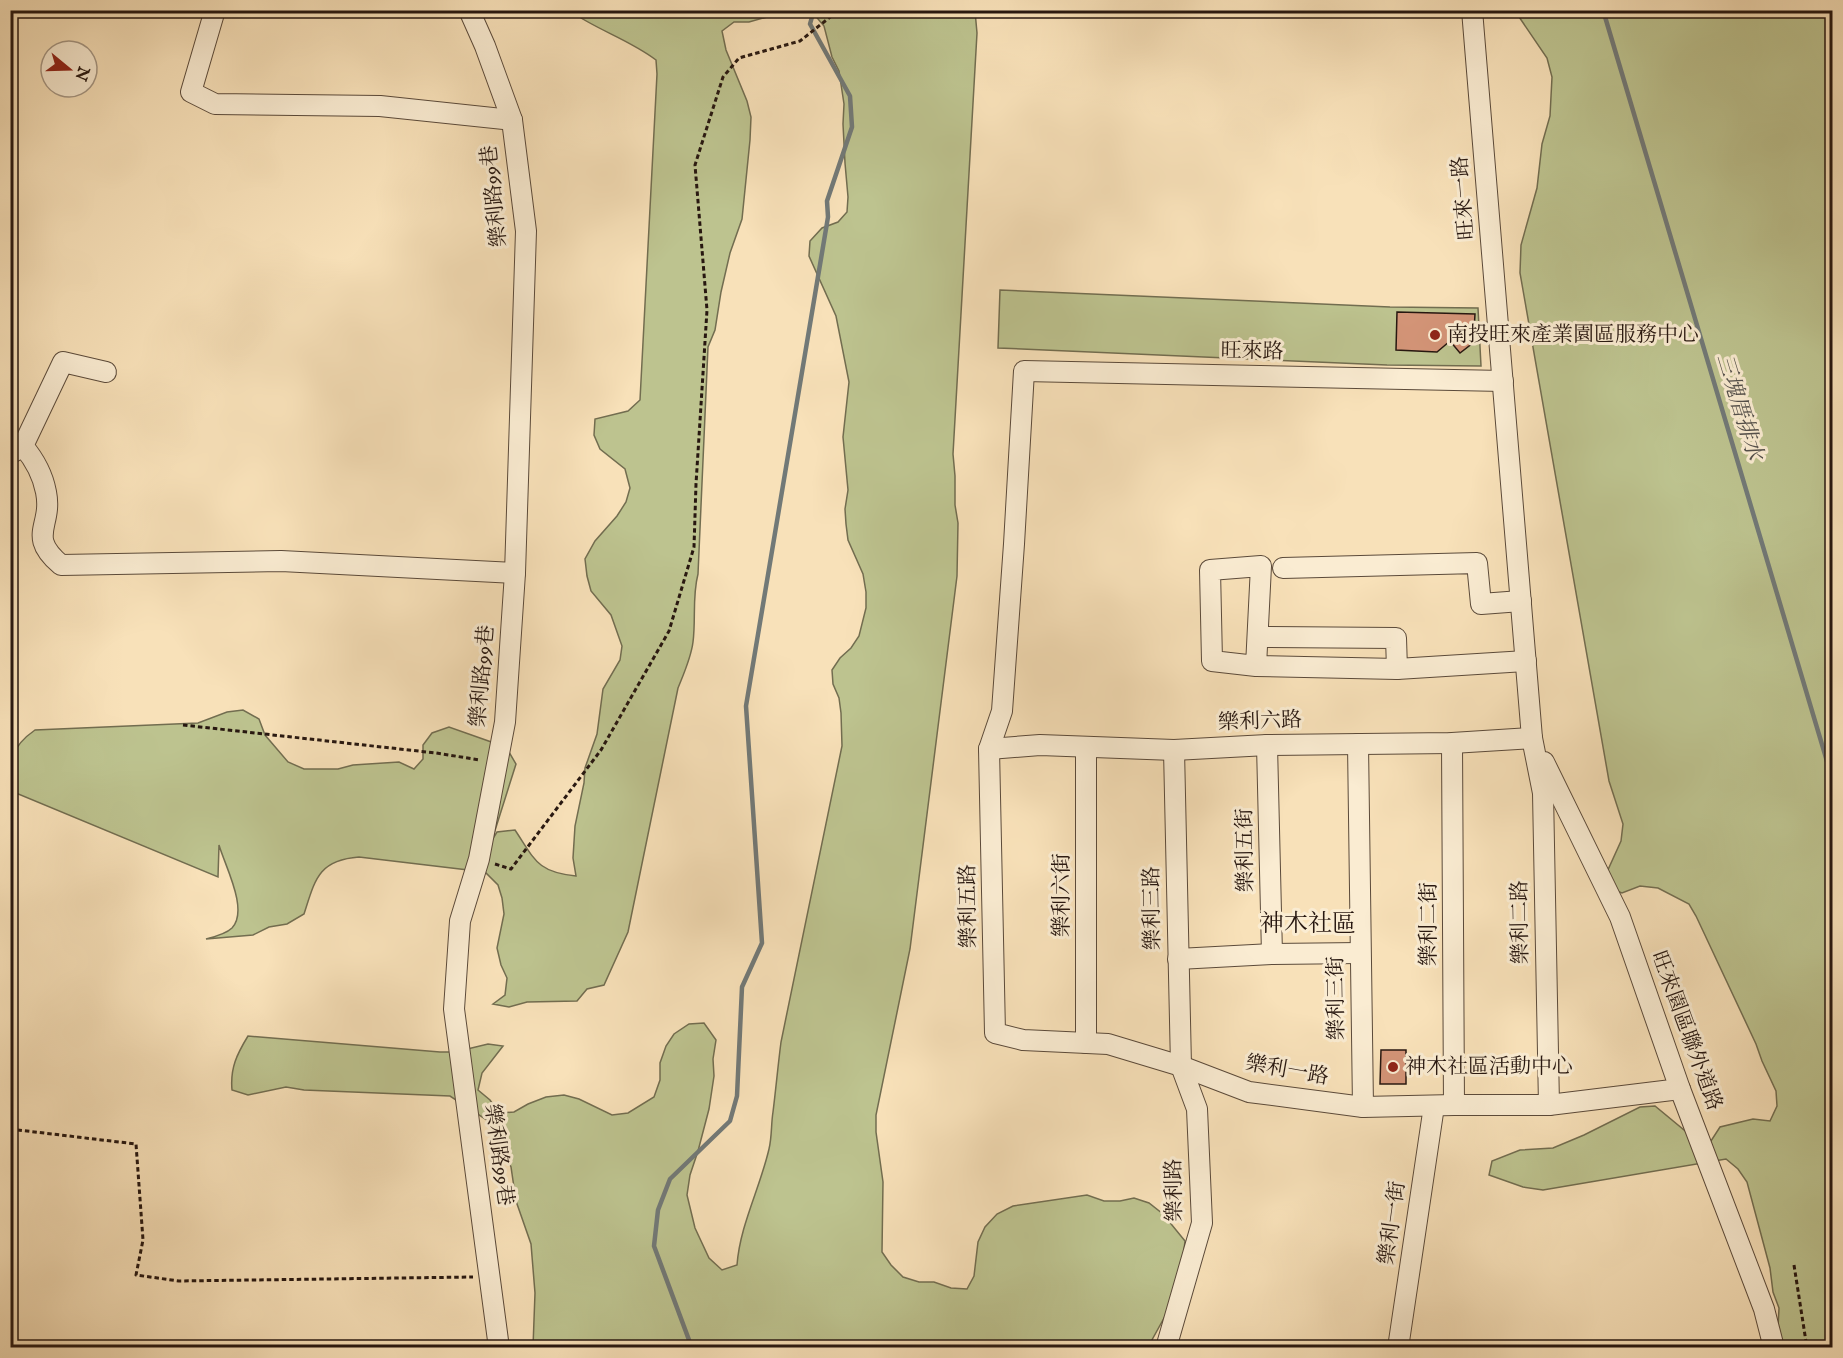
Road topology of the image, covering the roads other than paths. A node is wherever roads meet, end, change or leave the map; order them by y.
1 (214, 10) edge
2 (469, 10) edge
3 (1472, 10) edge
4 (512, 120) junction
5 (106, 372) dead end
6 (1503, 381) junction
7 (17, 450) edge
8 (1282, 568) dead end
9 (514, 573) junction
10 (1521, 601) junction
11 (1258, 637) junction
12 (1526, 661) junction
13 (1256, 666) junction
14 (1397, 669) junction
15 (1532, 738) junction
16 (1452, 743) junction
17 (1358, 744) junction
18 (1267, 745) junction
19 (1086, 747) junction
20 (989, 749) junction
21 (1174, 750) junction
22 (1360, 953) junction
23 (1272, 954) junction
24 (1178, 959) junction
25 (1023, 1040) joint
26 (1086, 1043) junction
27 (1181, 1066) junction
28 (1680, 1089) junction
29 (1454, 1105) junction
30 (1549, 1105) junction
31 (1434, 1106) junction
32 (1363, 1107) junction
33 (499, 1347) edge
34 (1166, 1347) edge
35 (1398, 1347) edge
36 (1774, 1347) edge

1 - 4 street
2 - 4 street, 樂利路99巷
3 - 6 street, 旺來一路
4 - 9 street, 樂利路99巷
5 - 7 street
6 - 10 street
6 - 20 street, 旺來路
7 - 9 street
8 - 10 street
9 - 33 street, 樂利路99巷
10 - 12 street
11 - 13 street
11 - 13 street
11 - 14 street
12 - 14 street
12 - 15 street
13 - 14 street
15 - 16 street, 樂利六路
15 - 28 street, 旺來園區聯外道路
15 - 30 street, 樂利二路
16 - 17 street, 樂利六路
16 - 29 street, 樂利二街
17 - 18 street, 樂利六路
17 - 22 street, 樂利三街
18 - 21 street, 樂利六路
18 - 23 street, 樂利五街
19 - 20 street, 樂利六路
19 - 21 street, 樂利六路
19 - 26 street, 樂利六街
20 - 25 street, 樂利五路
21 - 24 street, 樂利三路
22 - 23 street
22 - 32 street, 樂利三街
23 - 24 street
24 - 27 street, 樂利三路
25 - 26 street, 樂利一路
26 - 27 street, 樂利一路
27 - 32 street, 樂利一路
27 - 34 street, 樂利路
28 - 30 street, 樂利一路
28 - 36 street, 旺來園區聯外道路
29 - 30 street, 樂利一路
29 - 31 street, 樂利一路
31 - 32 street, 樂利一路
31 - 35 street, 樂利一街

